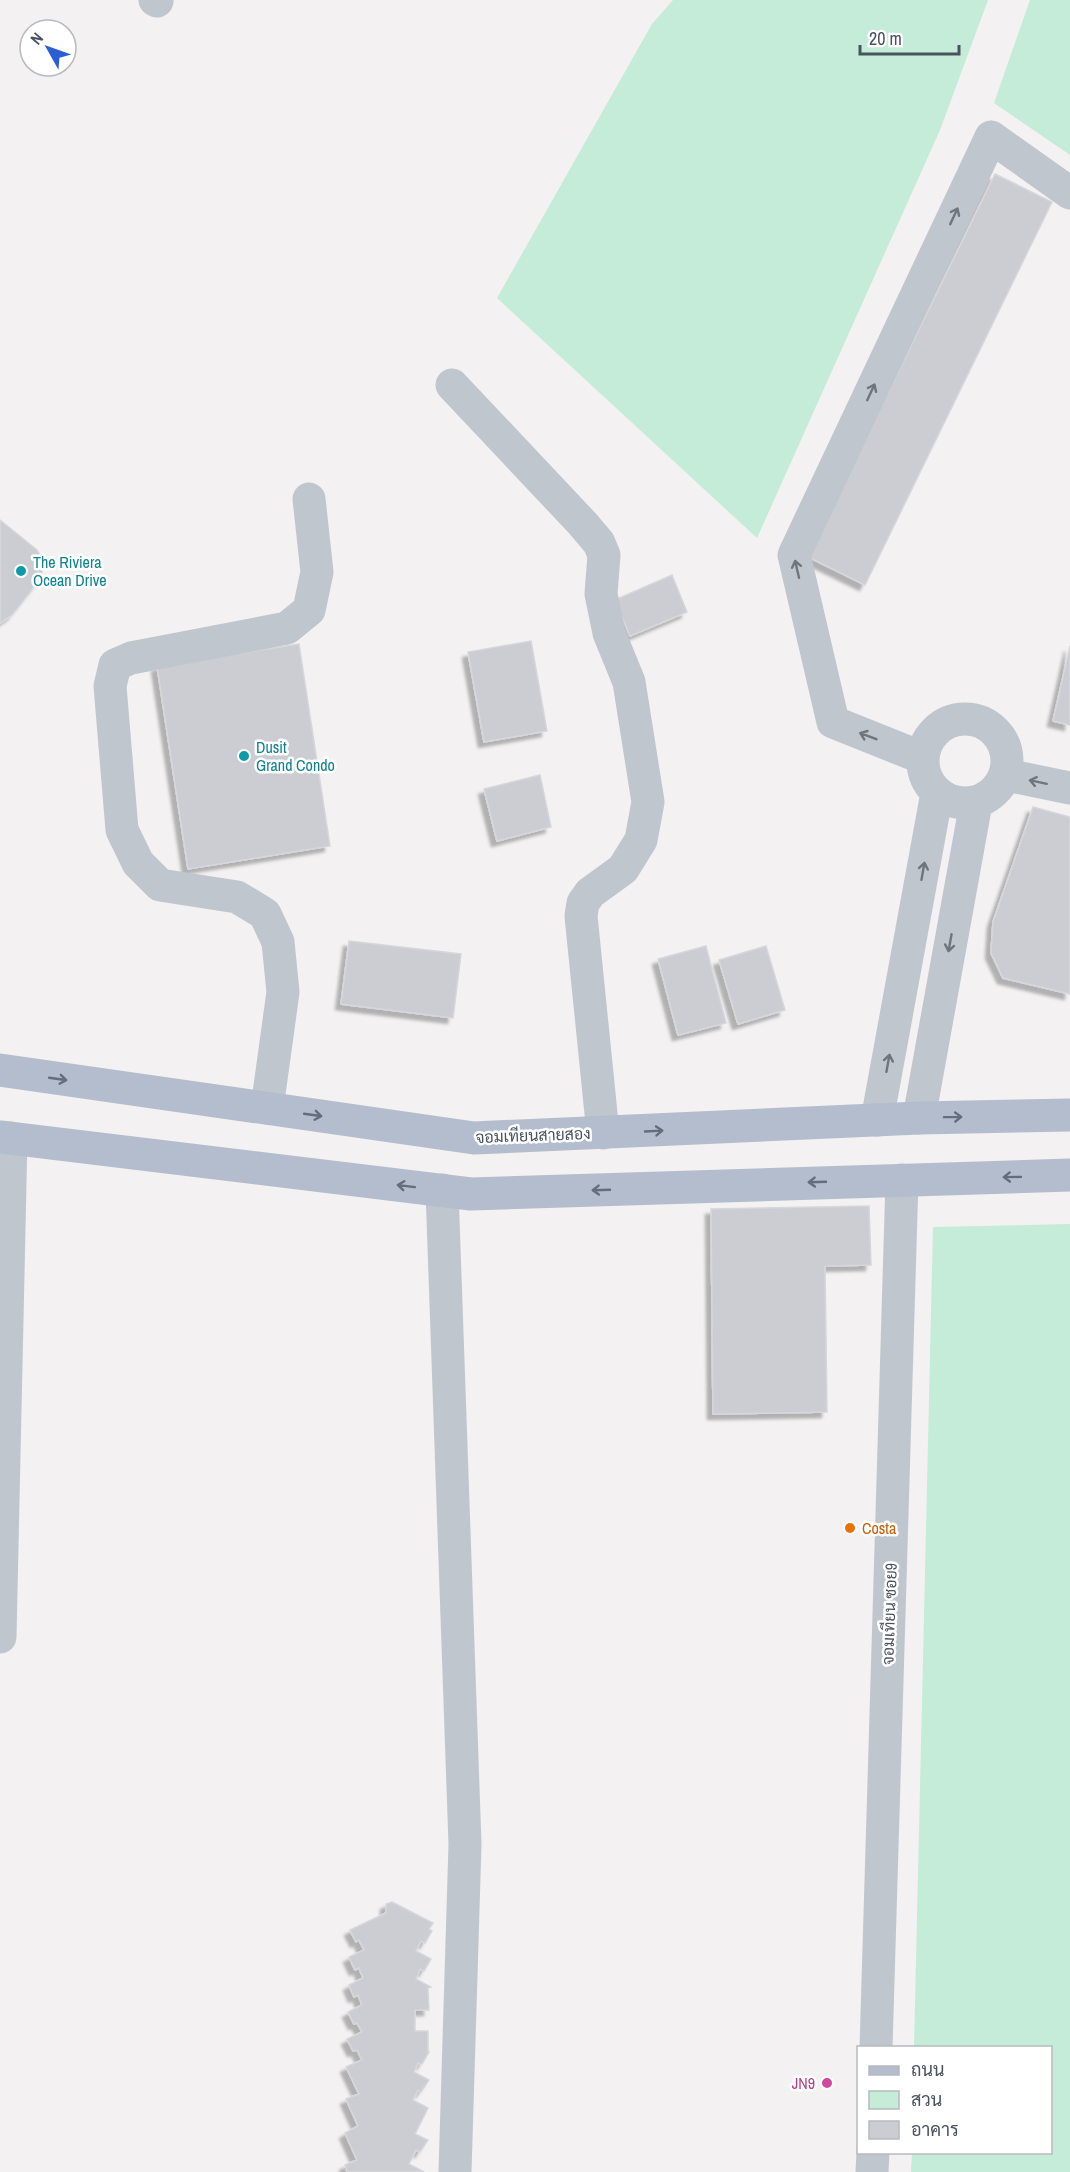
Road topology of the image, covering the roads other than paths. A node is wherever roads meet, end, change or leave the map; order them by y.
1 (1070, 193) edge
2 (452, 385) dead end
3 (309, 499) dead end
4 (923, 758) junction
5 (1006, 775) junction
6 (1070, 789) edge
7 (937, 793) junction
8 (976, 802) junction
9 (0, 1070) edge
10 (267, 1108) junction
11 (1070, 1115) edge
12 (919, 1118) junction
13 (877, 1120) junction
14 (603, 1133) junction
15 (5, 1137) edge
16 (1070, 1175) edge
17 (902, 1180) junction
18 (442, 1190) junction
19 (1, 1536) edge
20 (0, 1636) edge
21 (876, 2046) edge
22 (873, 2154) edge
23 (455, 2172) edge
24 (872, 2172) edge

4 -> 1 street
2 - 14 street
3 - 10 street
4 - 5 street
4 - 7 street
6 -> 5 street
5 - 8 street
7 - 8 street
13 -> 7 street
8 -> 12 street
9 -> 10 main road, จอมเทียนสายสอง
10 -> 14 main road, จอมเทียนสายสอง
12 -> 11 main road, จอมเทียนสายสอง
12 - 13 main road, จอมเทียนสายสอง
14 -> 13 main road, จอมเทียนสายสอง
18 -> 15 main road
15 - 19 street
16 -> 17 main road
17 -> 18 main road
17 - 21 street, จอมเทียน ซอย9
18 - 23 street
19 - 20 street
22 - 24 street

